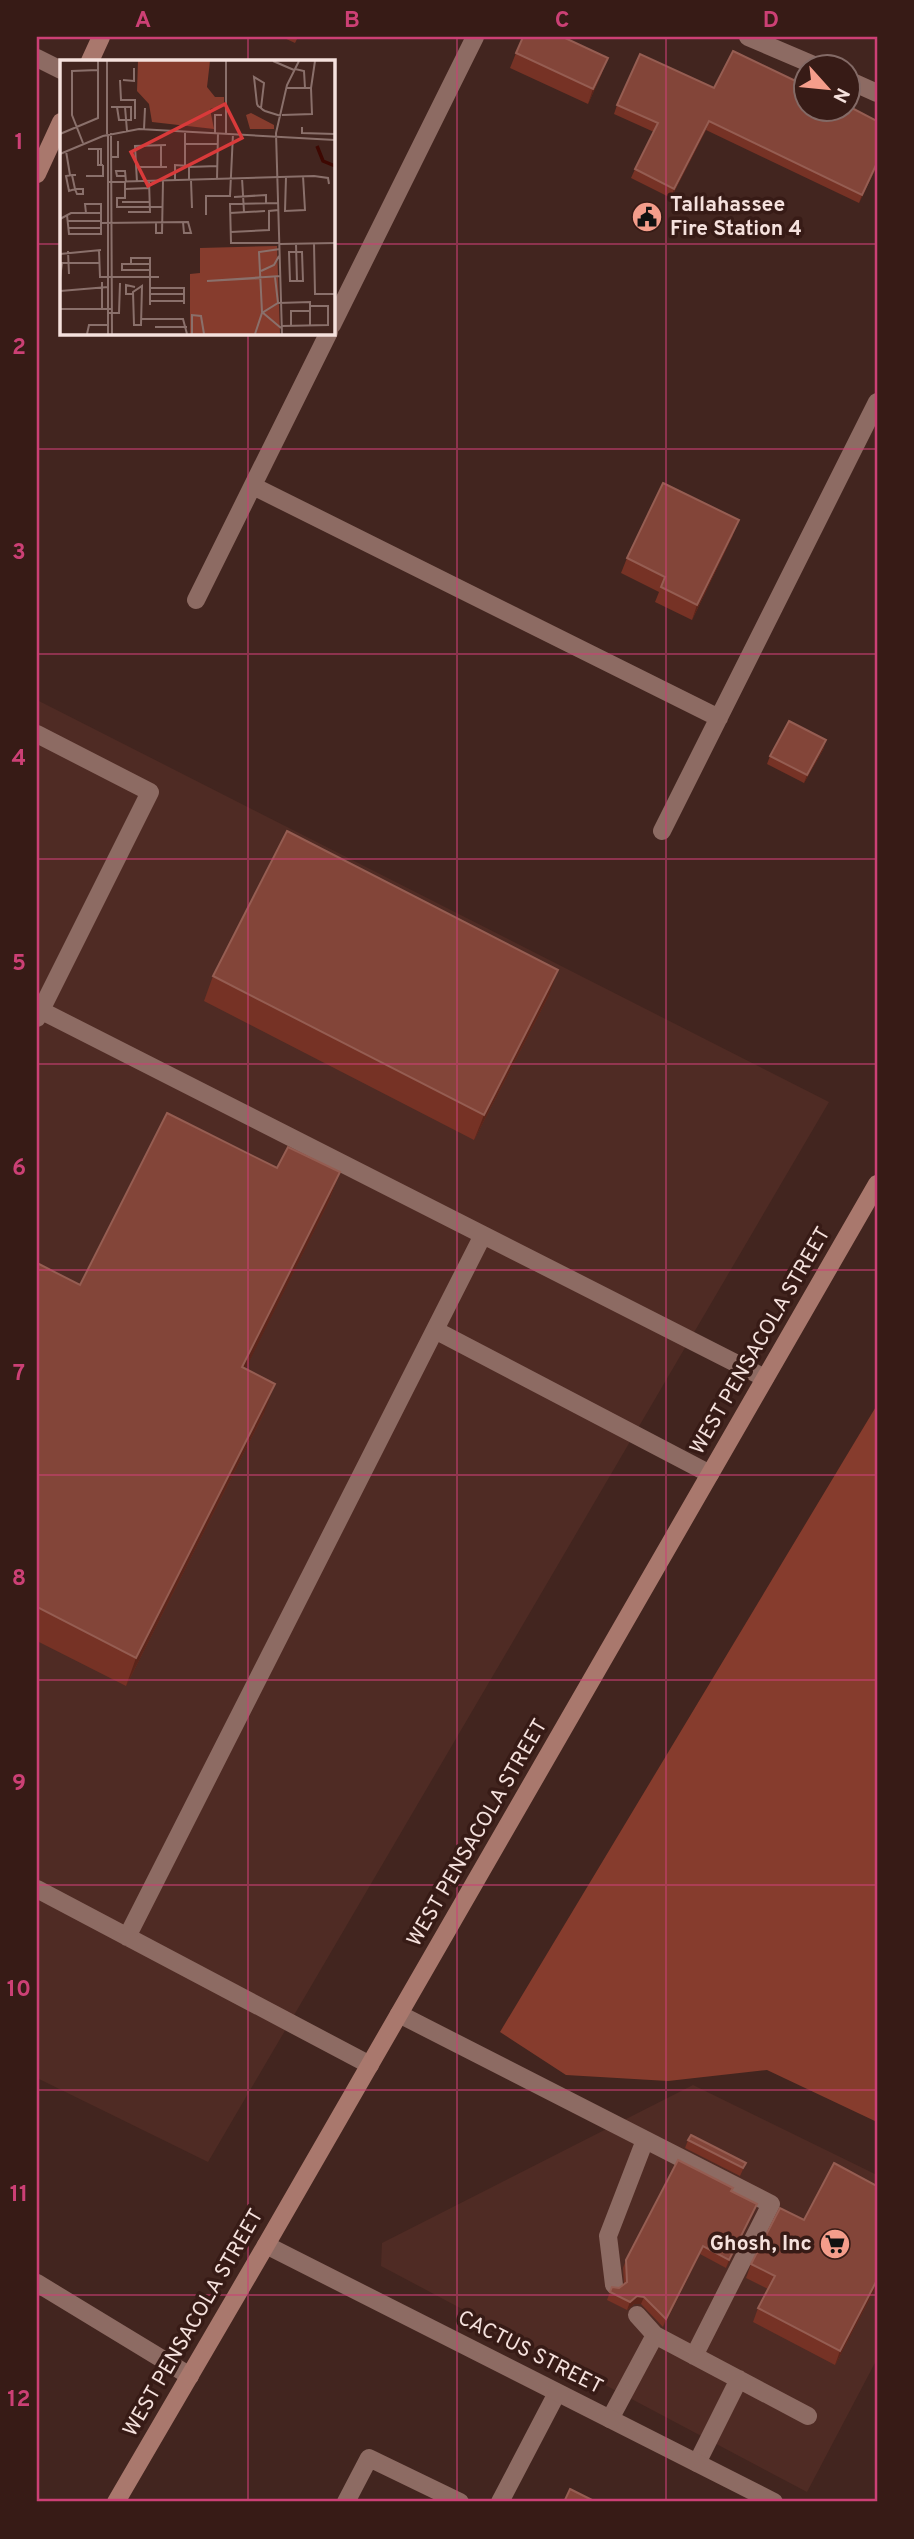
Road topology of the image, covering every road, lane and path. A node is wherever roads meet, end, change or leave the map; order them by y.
1 (101, 37) edge
2 (475, 37) edge
3 (748, 37) edge
4 (792, 56) edge
5 (37, 58) edge
6 (90, 60) edge
7 (60, 70) edge
8 (60, 124) edge
9 (37, 174) edge
10 (334, 321) edge
11 (328, 334) edge
12 (877, 402) edge
13 (253, 486) junction
14 (196, 600) dead end
15 (719, 718) junction
16 (37, 734) edge
17 (662, 831) dead end
18 (39, 1014) edge
19 (877, 1184) edge
20 (484, 1235) junction
21 (435, 1330) junction
22 (765, 1378) junction
23 (710, 1475) junction
24 (37, 1889) edge
25 (127, 1937) junction
26 (399, 2014) junction
27 (370, 2065) junction
28 (645, 2140) junction
29 (266, 2245) junction
30 (37, 2283) edge
31 (614, 2286) edge
32 (637, 2315) dead end
33 (655, 2335) junction
34 (694, 2356) junction
35 (190, 2376) junction
36 (739, 2379) junction
37 (557, 2393) junction
38 (808, 2416) dead end
39 (610, 2419) junction
40 (697, 2463) junction
41 (116, 2502) edge
42 (346, 2502) edge
43 (460, 2502) edge
44 (500, 2502) edge
45 (774, 2502) edge

1 - 6 main road
2 - 10 street
3 - 4 street
5 - 7 street
8 - 9 main road
11 - 13 street
12 - 15 street
13 - 14 street
13 - 15 street
15 - 17 street
16 - 18 street
18 - 20 street
19 - 22 main road, WEST PENSACOLA STREET
20 - 21 street
20 - 22 street
21 - 23 street
21 - 25 street
22 - 23 main road, WEST PENSACOLA STREET
23 - 26 main road, WEST PENSACOLA STREET
24 - 25 street
25 - 27 street
26 - 27 main road, WEST PENSACOLA STREET
26 - 28 street
27 - 29 main road, WEST PENSACOLA STREET
28 - 31 street
28 - 34 street
29 - 35 main road, WEST PENSACOLA STREET
29 - 37 street, CACTUS STREET
30 - 35 street
32 - 33 street
33 - 34 street
33 - 39 street
34 - 36 street
35 - 41 main road, WEST PENSACOLA STREET
36 - 38 street
36 - 40 street
37 - 39 street, CACTUS STREET
37 - 44 street
39 - 40 street, CACTUS STREET
40 - 45 street, CACTUS STREET
42 - 43 street

